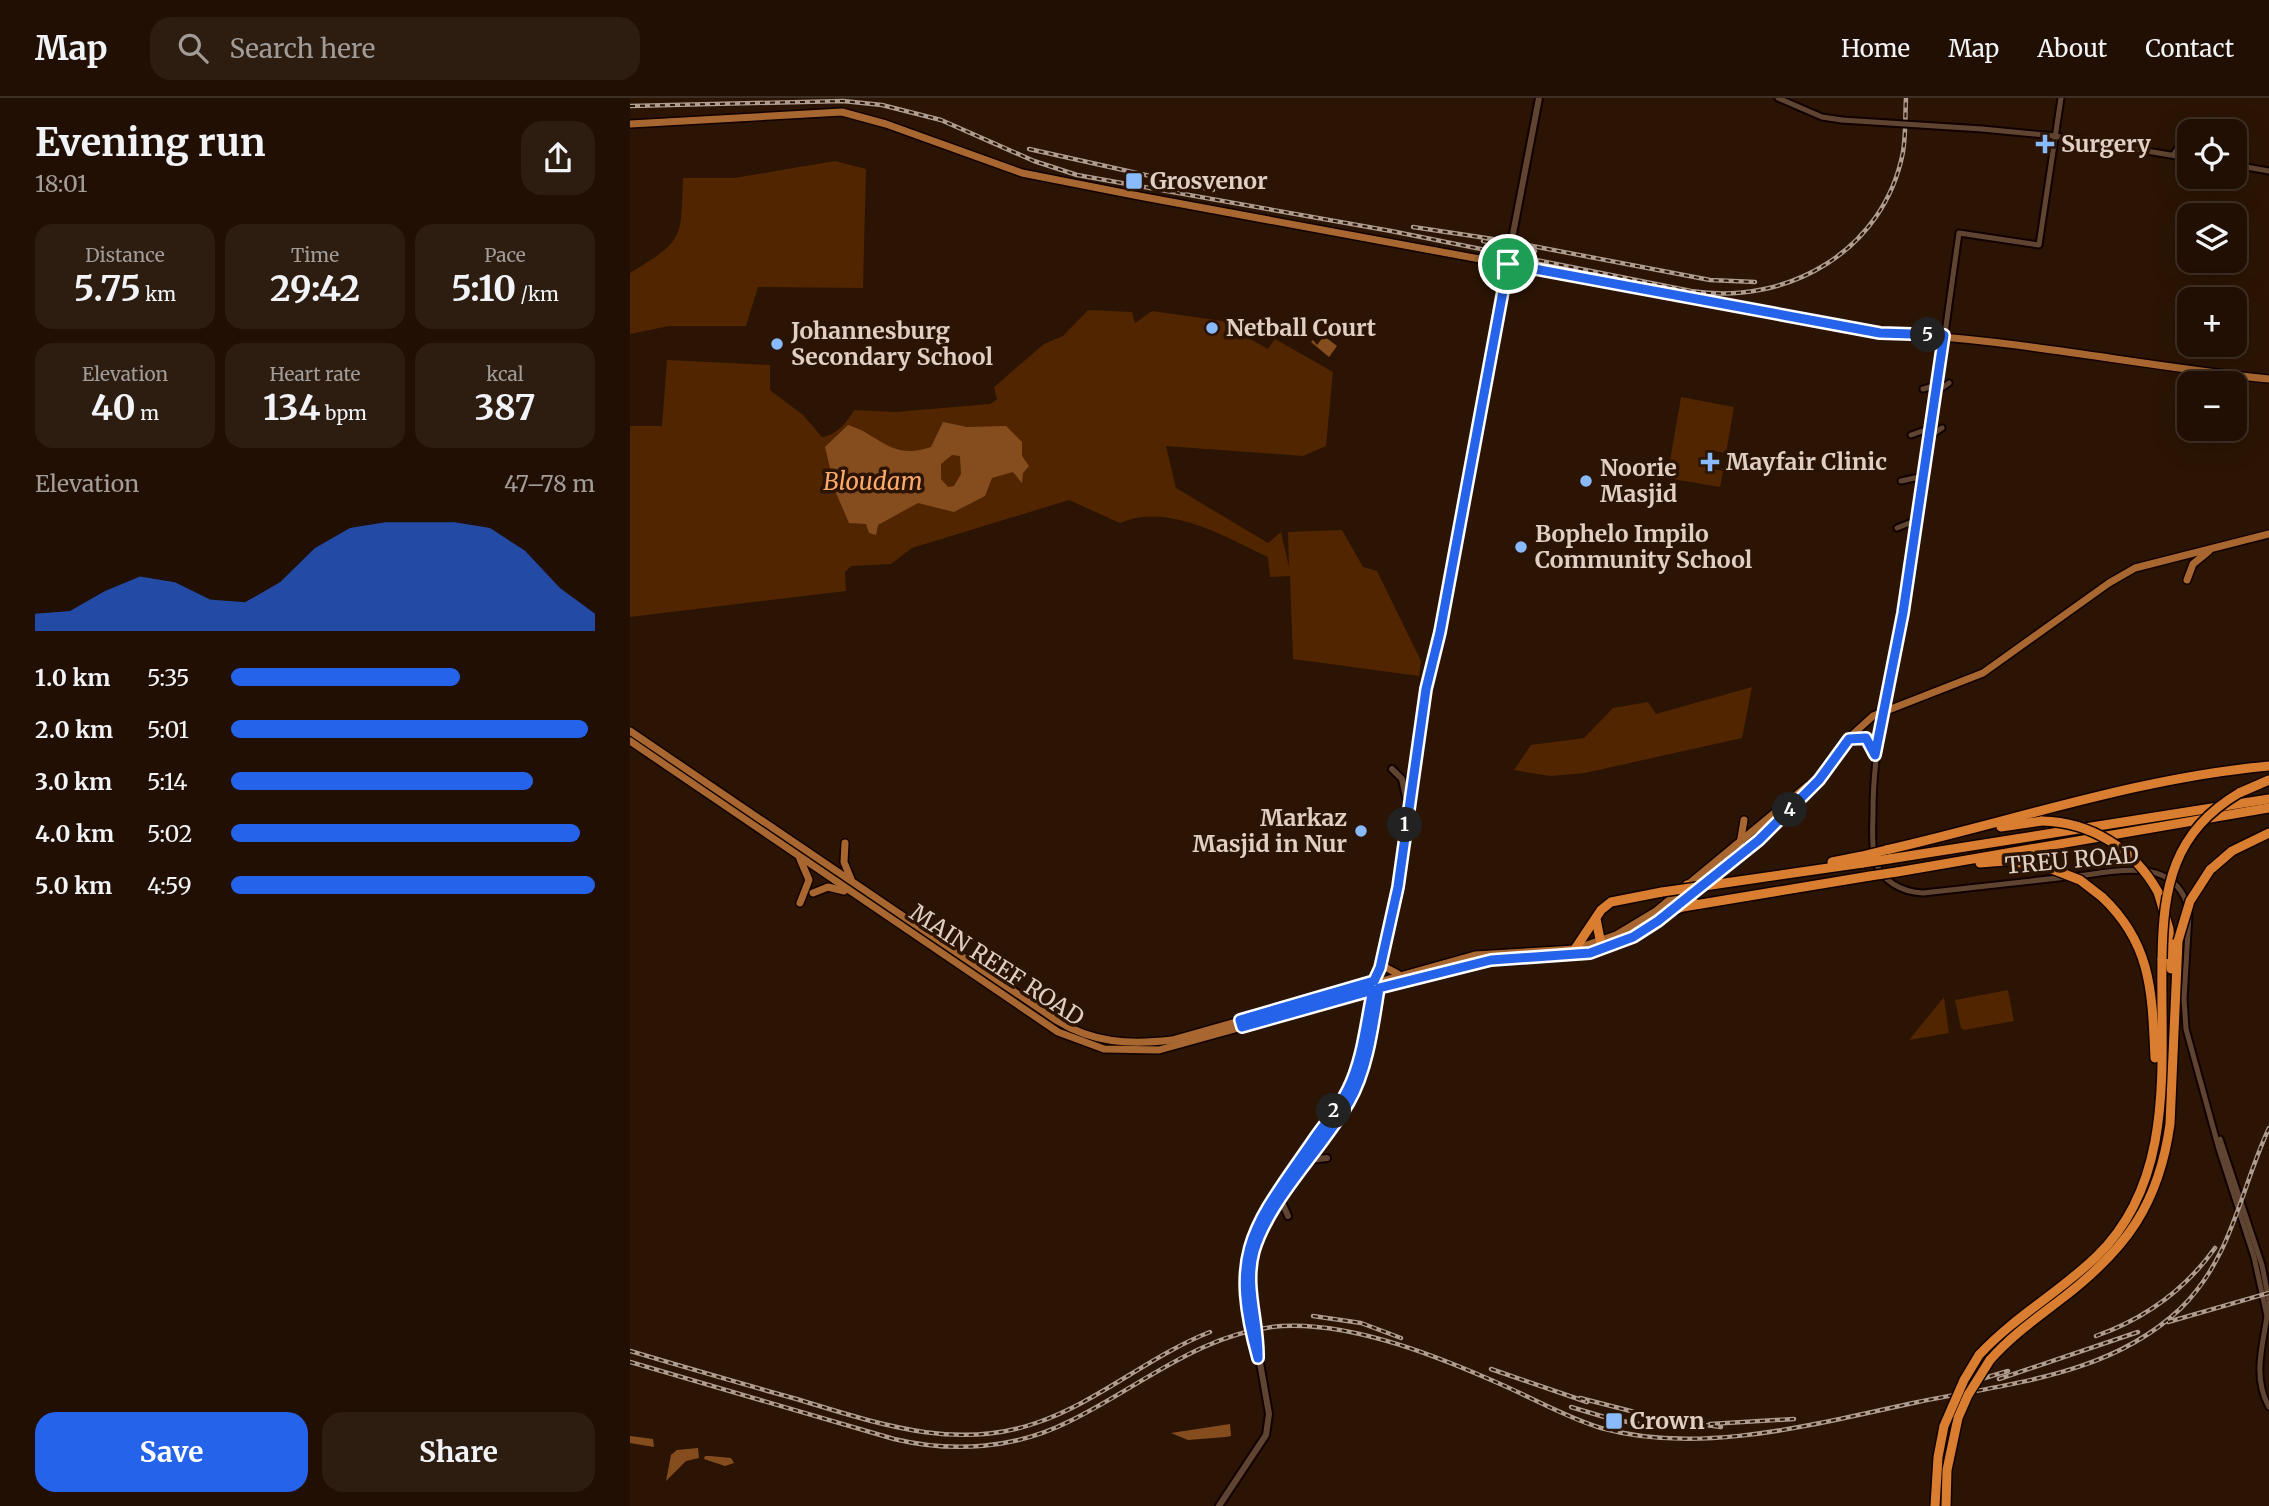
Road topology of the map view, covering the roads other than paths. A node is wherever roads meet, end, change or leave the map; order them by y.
1 (1539, 98) edge
2 (1778, 98) edge
3 (2061, 98) edge
4 (630, 124) edge
5 (2055, 136) junction
6 (2177, 150) edge
7 (2173, 155) junction
8 (2177, 156) edge
9 (2247, 167) edge
10 (2269, 171) edge
11 (1508, 262) junction
12 (1944, 335) junction
13 (2269, 379) edge
14 (1950, 383) dead end
15 (1923, 389) dead end
16 (1936, 389) junction
17 (1931, 428) junction
18 (1942, 428) dead end
19 (1911, 435) dead end
20 (1930, 436) junction
21 (1924, 476) junction
22 (1901, 481) dead end
23 (1917, 520) junction
24 (1897, 528) dead end
25 (2269, 534) edge
26 (2212, 549) junction
27 (2187, 580) dead end
28 (1881, 711) junction
29 (630, 731) edge
30 (1849, 739) junction
31 (630, 741) edge
32 (1875, 755) junction
33 (2269, 766) edge
34 (1392, 769) dead end
35 (1824, 772) junction
36 (2269, 782) edge
37 (2269, 799) edge
38 (1408, 802) junction
39 (2269, 810) edge
40 (1744, 820) dead end
41 (1972, 831) junction
42 (2269, 834) edge
43 (845, 843) dead end
44 (1740, 845) junction
45 (795, 853) junction
46 (1887, 855) junction
47 (1945, 863) junction
48 (855, 883) junction
49 (1687, 885) junction
50 (813, 893) dead end
51 (1685, 899) junction
52 (867, 902) junction
53 (800, 903) dead end
54 (1702, 904) junction
55 (1668, 912) junction
56 (1596, 918) junction
57 (1600, 946) junction
58 (1575, 949) junction
59 (1383, 952) junction
60 (1401, 974) junction
61 (1377, 980) junction
62 (1376, 989) junction
63 (2174, 1020) junction
64 (1241, 1023) junction
65 (2158, 1122) junction
66 (2217, 1133) junction
67 (1327, 1158) dead end
68 (1310, 1160) junction
69 (1282, 1200) junction
70 (1288, 1216) dead end
71 (2269, 1301) edge
72 (2267, 1316) junction
73 (1258, 1358) junction
74 (2269, 1407) edge
75 (1219, 1506) edge
76 (1935, 1506) edge
77 (1946, 1506) edge

1 - 11 main road, bridge
2 - 5 street, bridge
3 - 5 street
4 - 11 main road
5 - 7 street
5 - 12 street, TREU ROAD
6 - 7 street
7 - 8 street
9 - 10 street
11 - 12 main road
11 - 38 main road
12 - 13 main road
12 - 16 street, TREU ROAD
14 - 16 street
15 - 16 street
16 - 17 street, TREU ROAD
17 - 19 street
17 - 20 street, TREU ROAD
18 - 20 street
20 - 21 street, TREU ROAD
21 - 22 street
21 - 23 street, TREU ROAD
23 - 24 street
23 - 28 street, TREU ROAD
25 - 26 main road, MAIN REEF ROAD
26 - 27 main road
26 - 28 main road, MAIN REEF ROAD
28 - 30 main road, MAIN REEF ROAD
28 - 32 street, TREU ROAD
29 - 48 main road, MAIN REEF ROAD
30 - 32 main road
30 - 35 main road, MAIN REEF ROAD
31 - 45 main road, MAIN REEF ROAD
32 - 66 street, TREU ROAD
33 - 41 highway
34 - 38 main road
35 - 44 main road, MAIN REEF ROAD
35 - 51 main road, MAIN REEF ROAD
36 - 65 highway, bridge
37 - 46 highway
38 - 59 main road
39 - 47 highway
40 - 44 main road
41 - 46 highway
41 - 63 highway, bridge
42 - 63 highway, bridge
43 - 48 main road
44 - 49 main road, MAIN REEF ROAD
45 - 52 main road, MAIN REEF ROAD
45 - 53 main road
46 - 56 highway, bridge
47 - 54 highway, bridge
47 - 65 highway, bridge
48 - 64 main road, MAIN REEF ROAD
49 - 51 highway
49 - 57 main road, MAIN REEF ROAD
50 - 52 main road
51 - 54 highway
51 - 55 main road, MAIN REEF ROAD
52 - 64 main road, MAIN REEF ROAD
54 - 55 highway
55 - 57 main road, MAIN REEF ROAD
56 - 57 highway
56 - 58 highway
57 - 58 main road, MAIN REEF ROAD
57 - 62 main road, MAIN REEF ROAD
58 - 60 main road, MAIN REEF ROAD
59 - 60 main road
59 - 61 main road
60 - 61 main road, MAIN REEF ROAD
61 - 62 main road
61 - 64 main road, MAIN REEF ROAD
62 - 64 main road, MAIN REEF ROAD
62 - 68 main road
62 - 73 main road
63 - 77 highway, bridge
65 - 76 highway, bridge
66 - 71 street, TREU ROAD
66 - 72 street, TREU ROAD
67 - 68 main road
68 - 69 main road
69 - 70 main road
69 - 73 main road
71 - 72 street, TREU ROAD
72 - 74 street, TREU ROAD
73 - 75 main road

